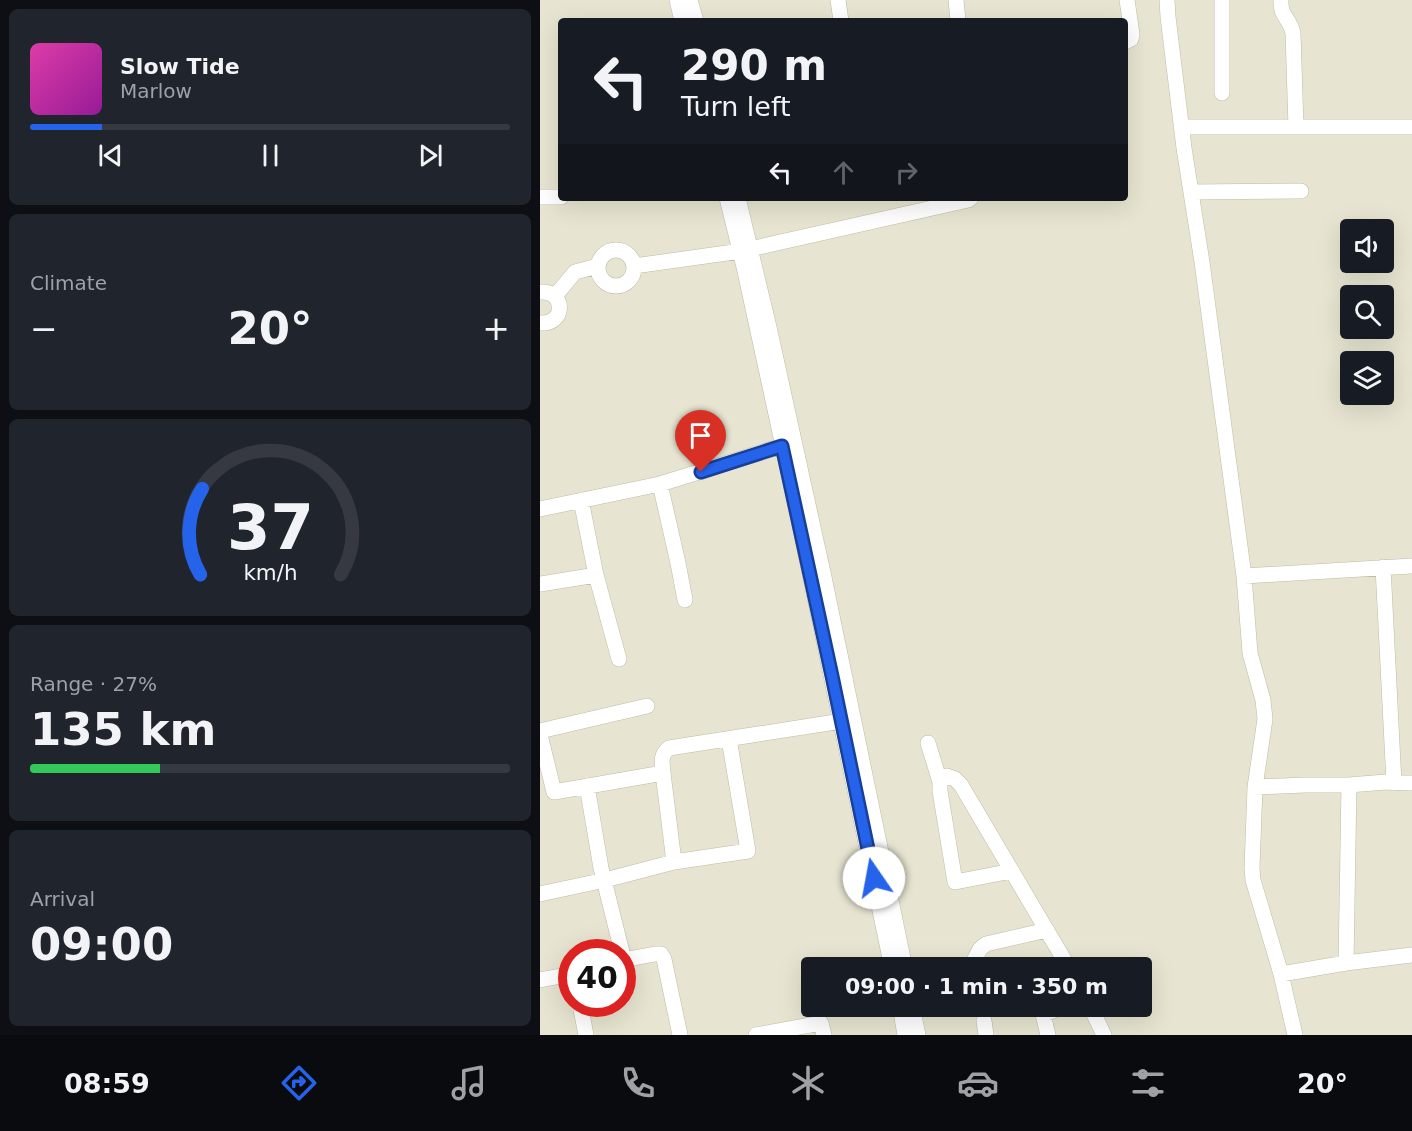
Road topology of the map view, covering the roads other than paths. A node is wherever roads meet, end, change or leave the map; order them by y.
1 (677, 0) edge
2 (690, 0) edge
3 (838, 0) edge
4 (956, 0) edge
5 (1127, 0) edge
6 (1167, 0) edge
7 (1222, 0) edge
8 (1281, 0) edge
9 (681, 18) edge
10 (695, 18) edge
11 (841, 18) edge
12 (958, 18) edge
13 (1128, 40) edge
14 (1222, 93) dead end
15 (1181, 127) junction
16 (1296, 127) junction
17 (1412, 127) edge
18 (1301, 191) dead end
19 (1191, 192) junction
20 (540, 197) edge
21 (558, 197) edge
22 (728, 201) edge
23 (738, 201) edge
24 (964, 201) edge
25 (746, 250) junction
26 (598, 266) junction
27 (634, 266) junction
28 (540, 292) edge
29 (555, 296) junction
30 (540, 323) edge
31 (782, 446) junction
32 (660, 484) junction
33 (582, 501) junction
34 (540, 509) edge
35 (1412, 566) edge
36 (1383, 567) junction
37 (596, 575) junction
38 (1244, 576) junction
39 (540, 584) edge
40 (685, 600) dead end
41 (619, 659) dead end
42 (647, 706) dead end
43 (842, 721) junction
44 (540, 733) edge
45 (729, 739) junction
46 (928, 743) dead end
47 (663, 773) junction
48 (940, 782) junction
49 (1395, 783) junction
50 (1412, 783) edge
51 (1349, 785) junction
52 (587, 786) junction
53 (1255, 787) junction
54 (547, 793) edge
55 (674, 862) junction
56 (1012, 871) junction
57 (605, 880) junction
58 (540, 894) edge
59 (1047, 930) junction
60 (618, 939) edge
61 (1412, 955) edge
62 (636, 956) edge
63 (890, 957) edge
64 (903, 957) edge
65 (976, 957) edge
66 (1063, 957) edge
67 (1346, 963) junction
68 (1281, 974) junction
69 (558, 977) edge
70 (540, 980) edge
71 (583, 1017) edge
72 (902, 1017) edge
73 (914, 1017) edge
74 (1044, 1017) edge
75 (1095, 1017) edge
76 (586, 1035) edge
77 (680, 1035) edge
78 (756, 1035) edge
79 (824, 1035) edge
80 (905, 1035) edge
81 (918, 1035) edge
82 (1048, 1035) edge
83 (1104, 1035) edge
84 (1294, 1035) edge

1 - 9 street
2 - 10 street
3 - 11 street
4 - 12 street
5 - 13 street
6 - 15 street
7 - 14 street
8 - 16 street
15 - 16 street
15 - 19 street
16 - 17 street
18 - 19 street
19 - 38 street
20 - 21 street
22 - 25 street
23 - 25 street
24 - 25 street
25 - 27 street
25 - 31 street
25 - 64 street
26 - 27 street
26 - 27 street
26 - 29 street
28 - 29 street
29 - 30 street
31 - 32 street
31 - 43 street
32 - 33 street
32 - 40 street
33 - 34 street
33 - 37 street
35 - 36 street
36 - 38 street
36 - 49 street
37 - 39 street
37 - 41 street
38 - 53 street
42 - 44 street
43 - 45 street
43 - 63 street
44 - 54 street
45 - 47 street
45 - 55 street
46 - 48 street
47 - 52 street
47 - 55 street
48 - 56 street
48 - 56 street
49 - 50 street
49 - 51 street
51 - 53 street
51 - 67 street
52 - 54 street
52 - 57 street
53 - 68 street
55 - 57 street
56 - 59 street
57 - 58 street
57 - 60 street
59 - 65 street
59 - 66 street
61 - 67 street
62 - 77 street
67 - 68 street
68 - 84 street
69 - 70 street
71 - 76 street
72 - 80 street
73 - 81 street
74 - 82 street
75 - 83 street
78 - 79 street

